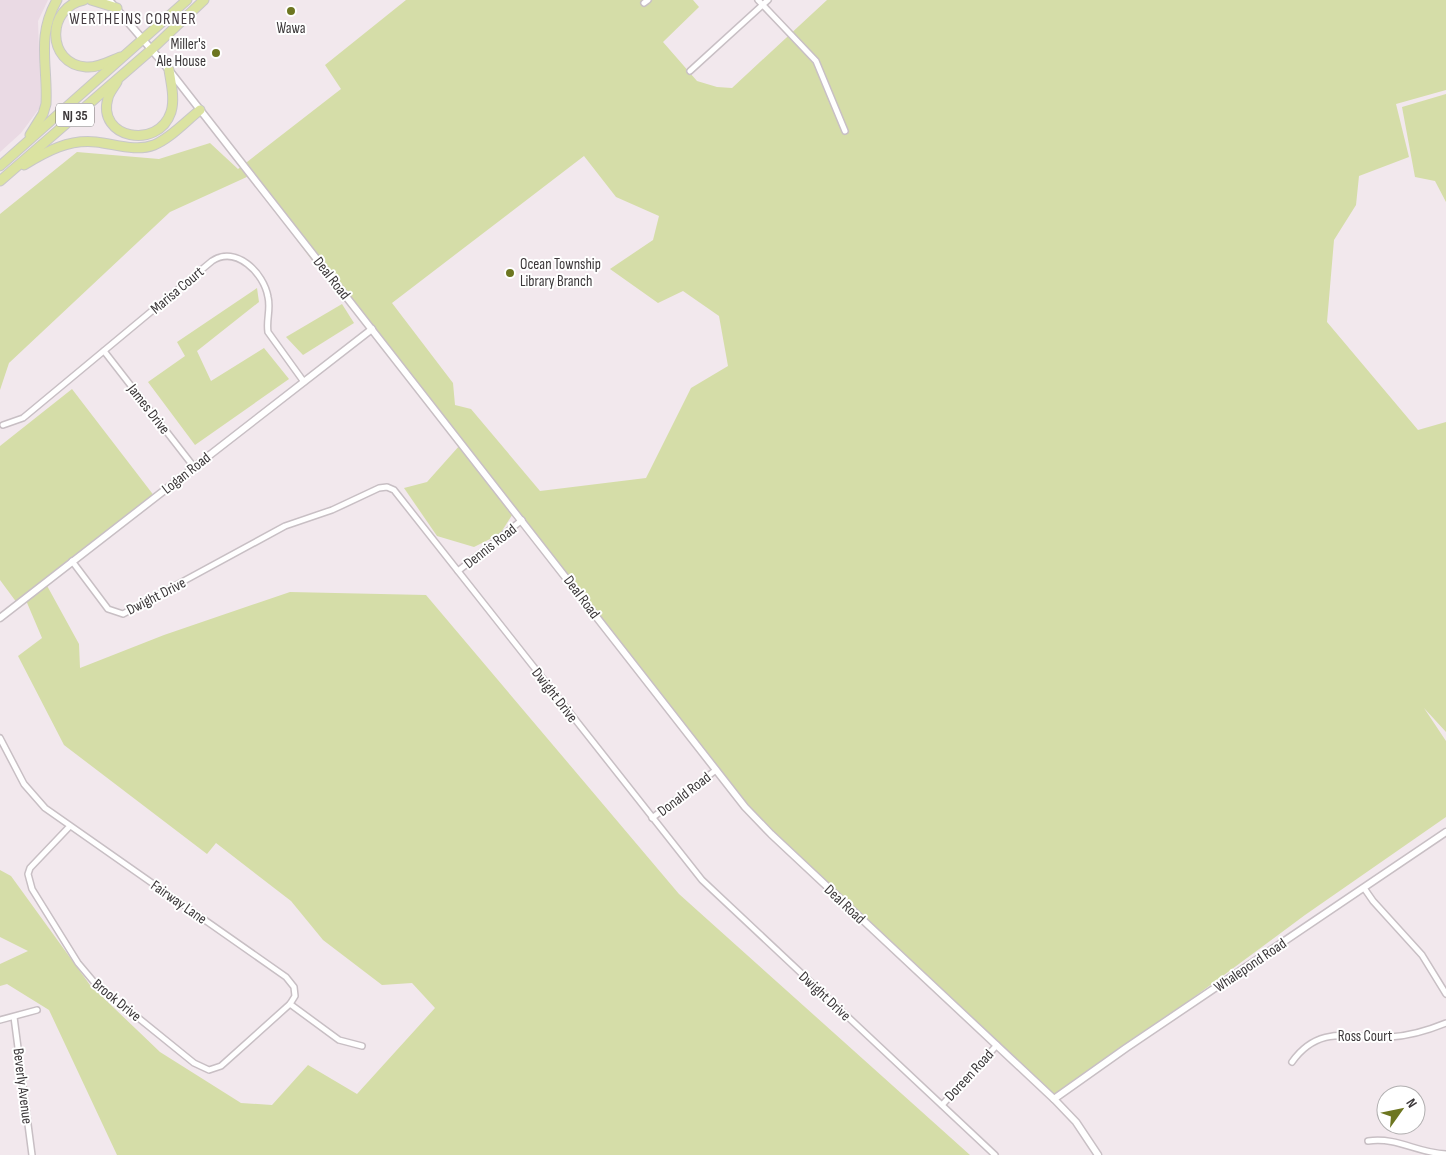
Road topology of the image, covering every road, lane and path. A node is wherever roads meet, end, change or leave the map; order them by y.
1 (57, 0) edge
2 (84, 0) edge
3 (91, 0) edge
4 (109, 0) edge
5 (188, 0) edge
6 (204, 0) edge
7 (758, 0) edge
8 (768, 0) edge
9 (762, 5) junction
10 (117, 8) junction
11 (142, 39) junction
12 (151, 50) junction
13 (125, 56) junction
14 (125, 70) junction
15 (169, 70) junction
16 (690, 71) dead end
17 (200, 110) junction
18 (845, 131) dead end
19 (22, 147) junction
20 (0, 166) edge
21 (0, 180) edge
22 (372, 329) junction
23 (104, 351) junction
24 (304, 382) junction
25 (3, 425) dead end
26 (194, 466) junction
27 (522, 520) junction
28 (72, 561) junction
29 (458, 571) junction
30 (0, 618) edge
31 (0, 738) edge
32 (6, 749) junction
33 (0, 752) edge
34 (716, 770) junction
35 (652, 818) junction
36 (70, 826) junction
37 (1446, 832) edge
38 (1364, 888) junction
39 (1446, 994) edge
40 (290, 1004) junction
41 (37, 1010) dead end
42 (14, 1017) junction
43 (0, 1020) edge
44 (1446, 1023) edge
45 (997, 1045) junction
46 (362, 1046) dead end
47 (1292, 1062) dead end
48 (1054, 1099) junction
49 (942, 1105) junction
50 (1368, 1141) dead end
51 (1446, 1154) edge
52 (32, 1155) edge
53 (996, 1155) edge
54 (1098, 1155) edge

1 - 19 main road
2 - 13 main road
3 - 10 main road
4 - 10 street, Deal Road
5 - 11 main road, NJ 35
6 - 12 main road, NJ 35
7 - 9 street
8 - 9 street
9 - 16 street
9 - 18 street
10 - 11 street, Deal Road
11 - 12 street, Deal Road
11 - 13 main road, NJ 35
12 - 14 main road, NJ 35
12 - 15 street, Deal Road
13 - 19 main road, NJ 35
14 - 15 main road
14 - 21 main road, NJ 35
15 - 17 street, Deal Road
17 - 21 main road
17 - 22 street, Deal Road
19 - 20 main road, NJ 35
22 - 24 street, Logan Road
22 - 27 street, Deal Road
23 - 24 street, Marisa Court
23 - 25 street, Marisa Court
23 - 26 street, James Drive
24 - 26 street, Logan Road
26 - 28 street, Logan Road
27 - 29 street, Dennis Road
27 - 34 street, Deal Road
28 - 29 street, Dwight Drive
28 - 30 street, Logan Road
29 - 35 street, Dwight Drive
31 - 32 street, Fairway Lane
32 - 33 street
32 - 36 street, Fairway Lane
34 - 35 street, Donald Road
34 - 45 street, Deal Road
35 - 49 street, Dwight Drive
36 - 40 street, Fairway Lane
36 - 40 street, Brook Drive
37 - 38 street, Whalepond Road
38 - 39 street
38 - 48 street, Whalepond Road
40 - 46 street
41 - 42 street
42 - 43 street
42 - 52 street, Beverly Avenue
44 - 47 street, Ross Court
45 - 48 street, Deal Road
45 - 49 street, Doreen Road
48 - 54 street, Deal Road
49 - 53 street, Dwight Drive
50 - 51 street

